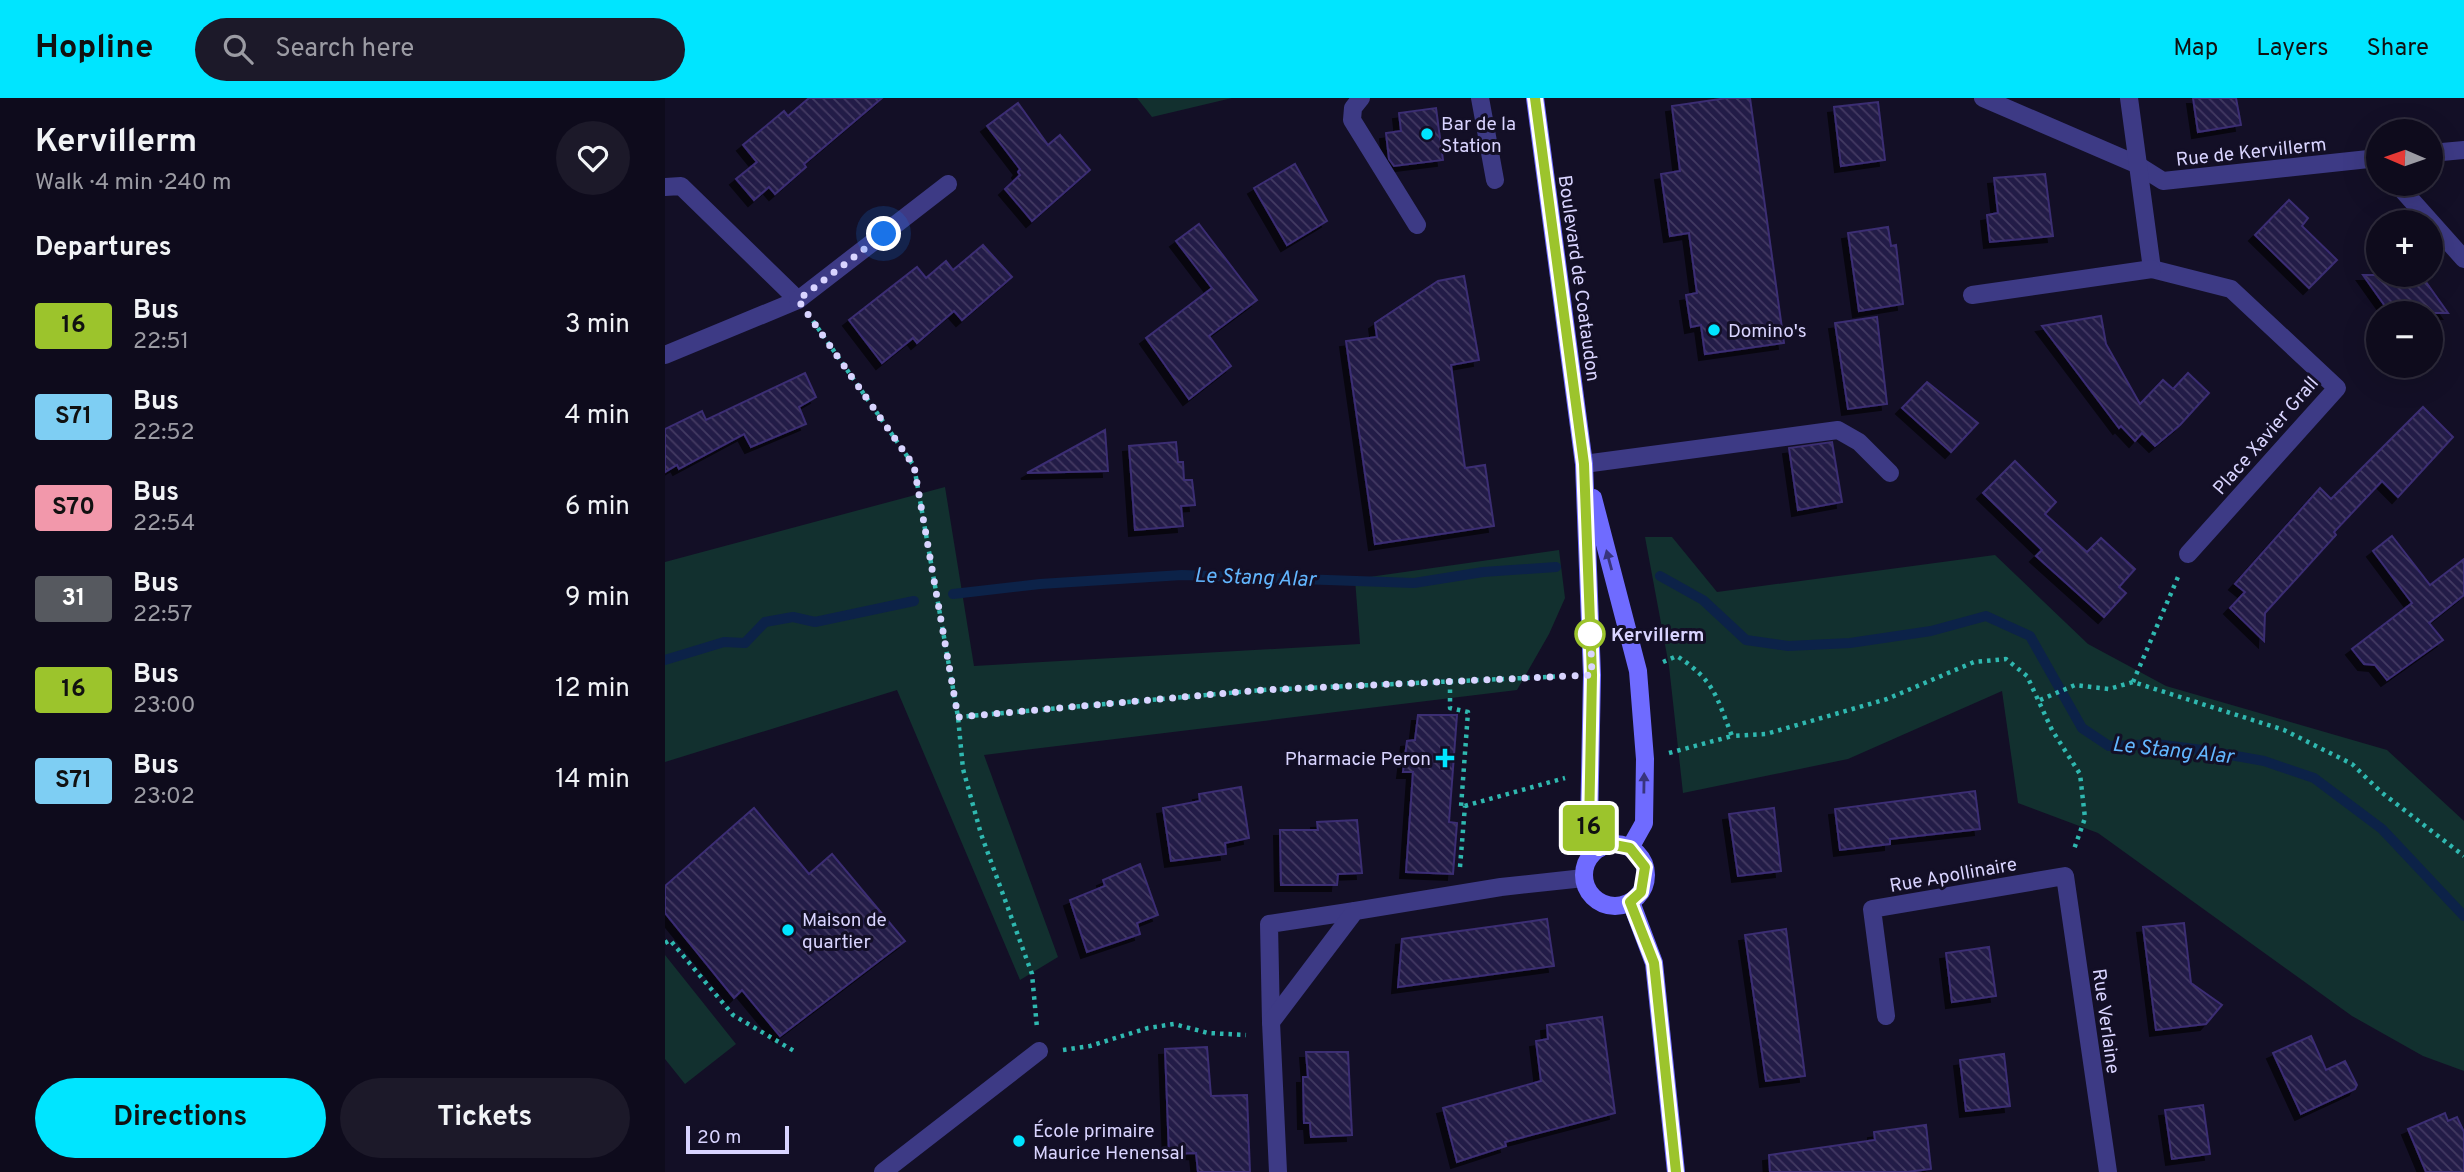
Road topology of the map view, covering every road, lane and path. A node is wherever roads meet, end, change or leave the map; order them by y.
1 (1360, 98) edge
2 (1480, 98) edge
3 (1535, 98) edge
4 (1983, 98) edge
5 (2129, 98) edge
6 (2464, 150) edge
7 (2443, 152) edge
8 (2366, 161) edge
9 (2136, 164) junction
10 (1495, 180) dead end
11 (948, 184) dead end
12 (665, 187) edge
13 (2408, 196) edge
14 (1417, 225) dead end
15 (2464, 259) edge
16 (2152, 269) junction
17 (1972, 295) dead end
18 (798, 300) junction
19 (665, 355) edge
20 (1584, 464) junction
21 (1889, 472) dead end
22 (2188, 554) joint
23 (1638, 671) junction
24 (1592, 675) junction
25 (1450, 681) junction
26 (2133, 682) junction
27 (2040, 700) junction
28 (958, 717) junction
29 (1732, 736) junction
30 (1645, 759) junction
31 (1590, 771) junction
32 (1465, 806) junction
33 (1599, 848) junction
34 (1630, 848) junction
35 (2464, 856) edge
36 (2065, 876) junction
37 (1584, 878) junction
38 (1458, 896) junction
39 (1630, 902) junction
40 (1355, 911) junction
41 (665, 943) edge
42 (1886, 1016) dead end
43 (1271, 1027) junction
44 (794, 1051) dead end
45 (1039, 1051) junction
46 (883, 1172) edge
47 (1278, 1172) edge
48 (1676, 1172) edge
49 (2108, 1172) edge

1 - 14 street
2 - 10 street
3 - 20 main road, Boulevard de Coataudon
4 - 9 street, Rue de Kervillerm
5 - 9 street
6 - 7 street
8 - 9 street, Rue de Kervillerm
9 - 16 street
11 - 18 street
12 - 18 street
13 - 15 street
16 - 17 street, Place Xavier Grall
16 - 22 street, Place Xavier Grall
18 - 19 street
18 - 28 path
20 - 21 street
23 -> 20 main road, Boulevard de Coataudon
20 - 24 main road, Boulevard de Coataudon
22 - 26 path
23 - 29 path
23 - 30 main road, Boulevard de Coataudon
24 - 25 path
24 - 31 main road, Boulevard de Coataudon
25 - 28 path
25 - 32 path
26 - 27 path
26 - 35 path
27 - 29 path
27 - 36 path
28 - 45 path
29 - 30 path
34 -> 30 main road, Boulevard de Coataudon
31 - 32 path
31 - 33 main road, Boulevard de Coataudon
32 - 38 path
33 - 34 main road
33 - 37 main road
34 - 39 main road
36 - 42 street, Rue Apollinaire
36 - 49 street, Rue Verlaine
37 - 38 street
37 - 39 main road
38 - 40 street
39 - 48 main road
40 - 43 street
40 - 43 street
41 - 44 path
43 - 45 path
43 - 47 street
45 - 46 street

